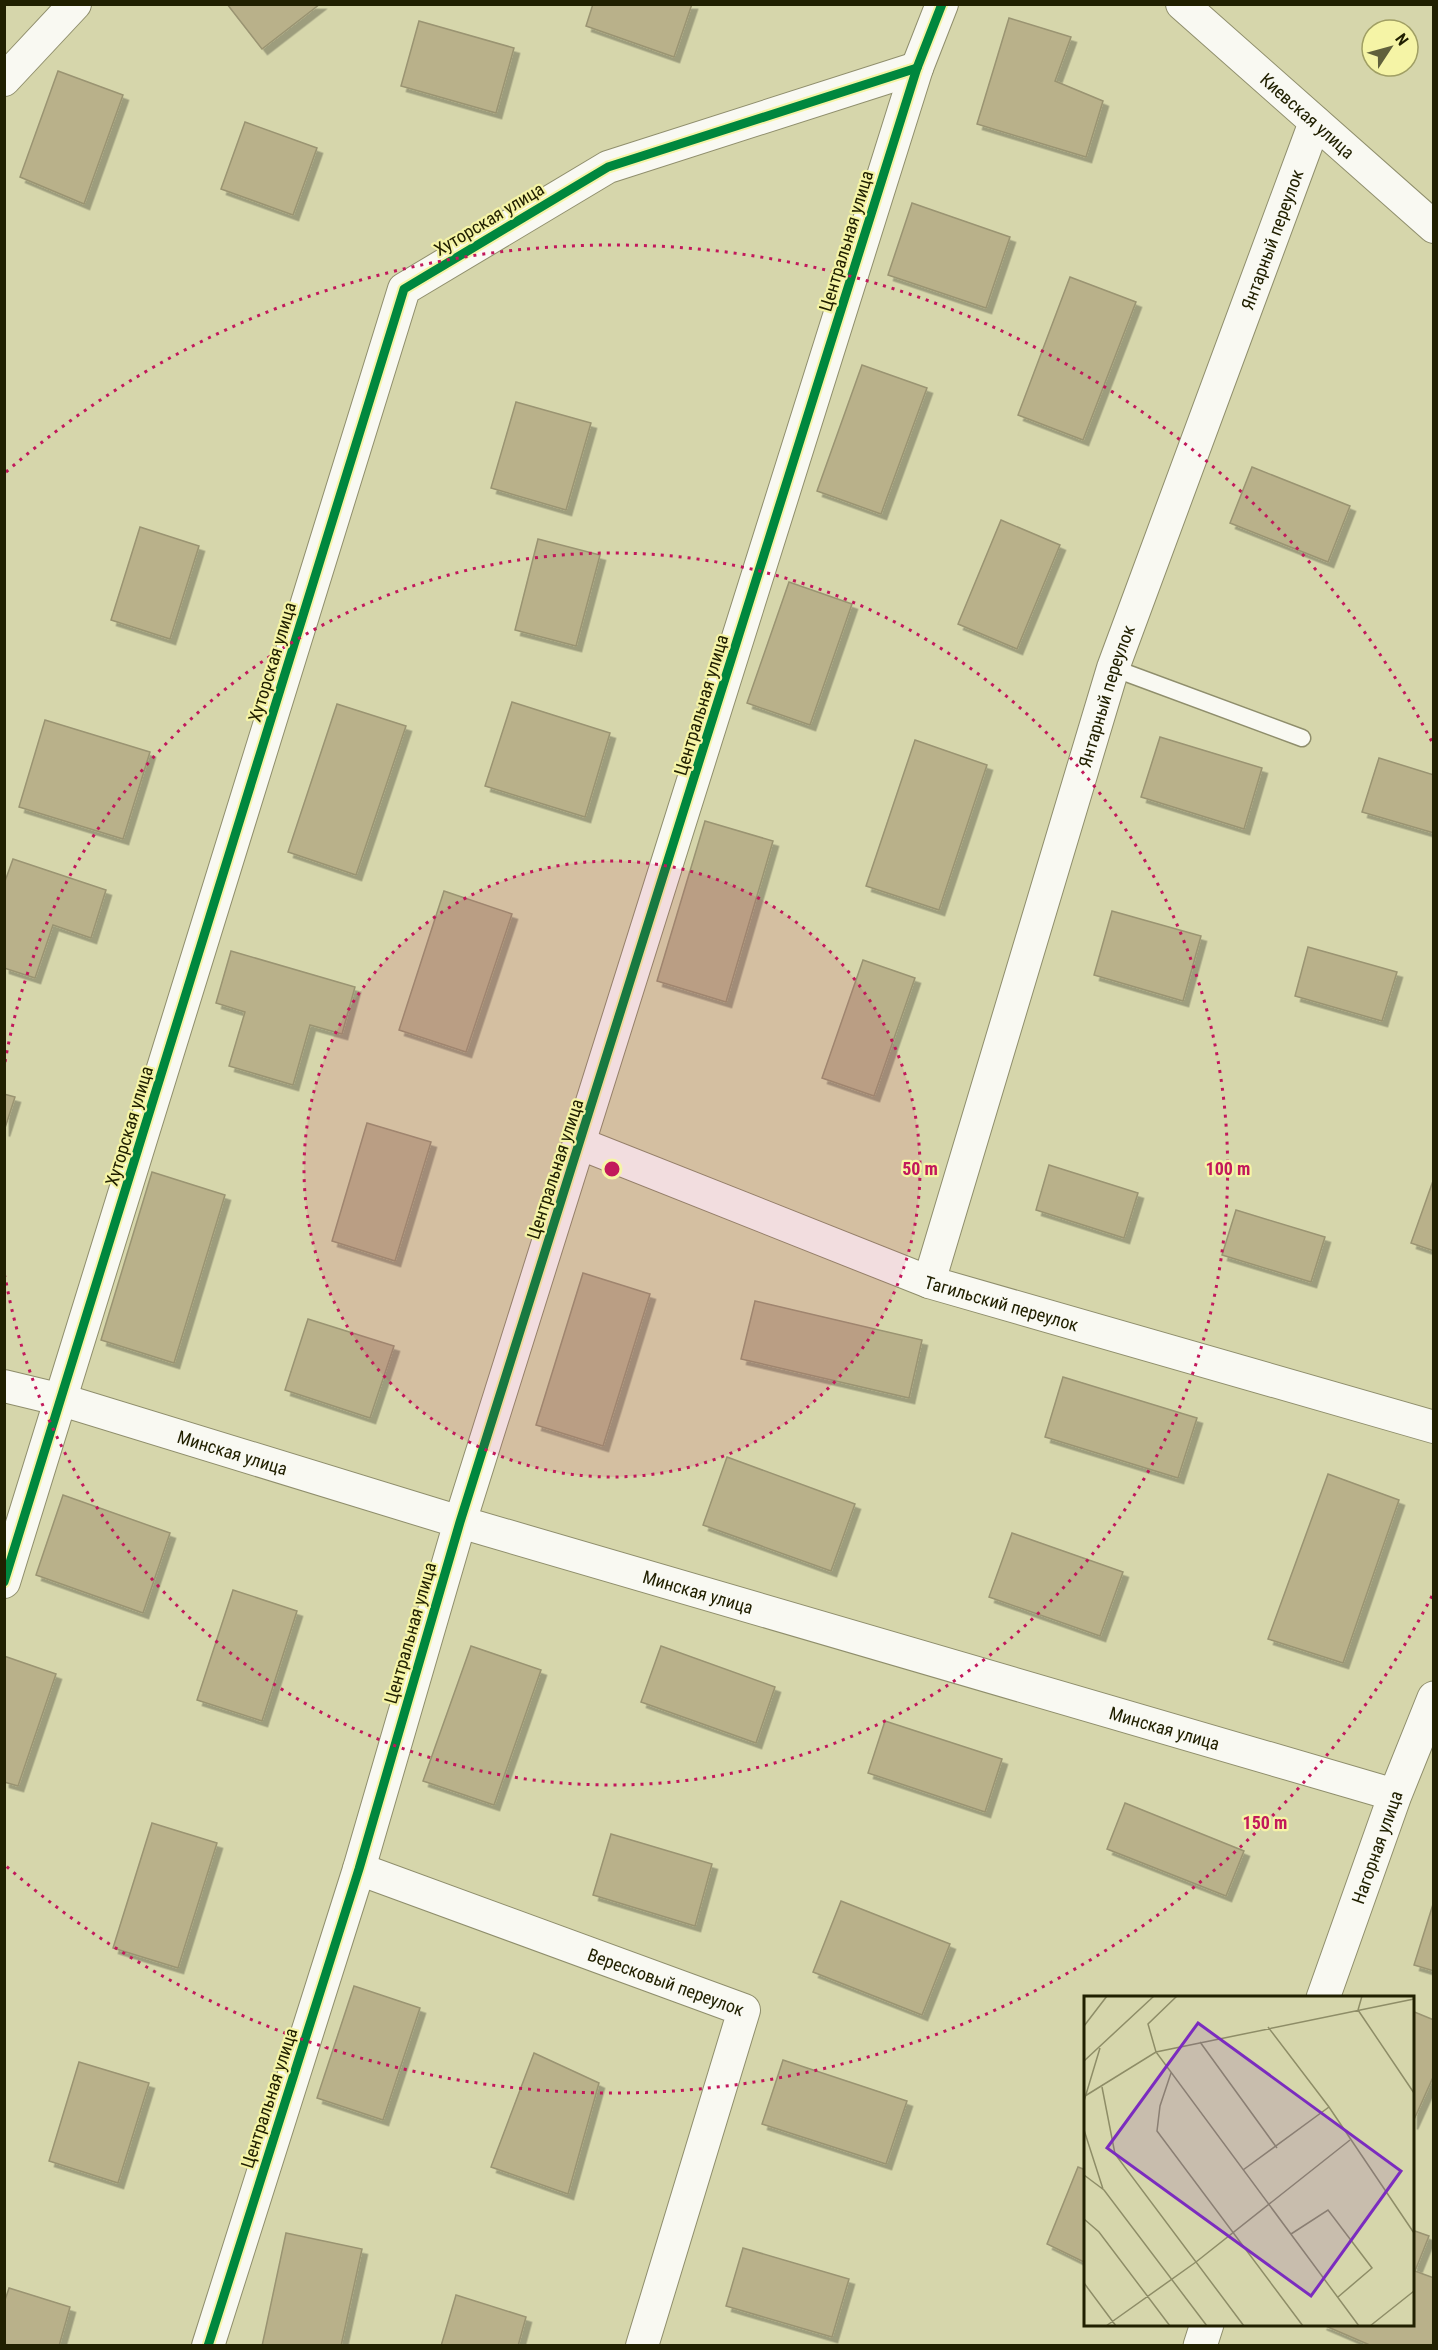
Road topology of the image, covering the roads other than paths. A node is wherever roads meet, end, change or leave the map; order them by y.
1 (75, 4) edge
2 (942, 4) edge
3 (1182, 4) edge
4 (917, 68) junction
5 (4, 80) edge
6 (1315, 122) junction
7 (1434, 227) edge
8 (1113, 668) junction
9 (1302, 738) dead end
10 (581, 1143) junction
11 (929, 1282) junction
12 (4, 1386) edge
13 (62, 1400) junction
14 (1434, 1427) edge
15 (460, 1522) junction
16 (4, 1582) edge
17 (1434, 1698) edge
18 (1395, 1795) junction
19 (359, 1869) junction
20 (1324, 1996) edge
21 (1207, 2326) edge
22 (208, 2346) edge
23 (642, 2346) edge
24 (1200, 2346) edge

1 - 5 street
2 - 4 street, Центральная улица
3 - 6 street, Киевская улица
4 - 10 street, Центральная улица
4 - 13 street, Хуторская улица
6 - 7 street, Киевская улица
6 - 8 street, Янтарный переулок
8 - 9 lane
8 - 11 street, Янтарный переулок
10 - 11 street, Тагильский переулок
10 - 15 street, Центральная улица
11 - 14 street, Тагильский переулок
12 - 13 street, Минская улица
13 - 15 street, Минская улица
13 - 16 street, Хуторская улица
15 - 18 street, Минская улица
15 - 19 street, Центральная улица
17 - 18 street, Нагорная улица
18 - 20 street, Нагорная улица
19 - 22 street, Центральная улица
19 - 23 street, Вересковый переулок
21 - 24 street

